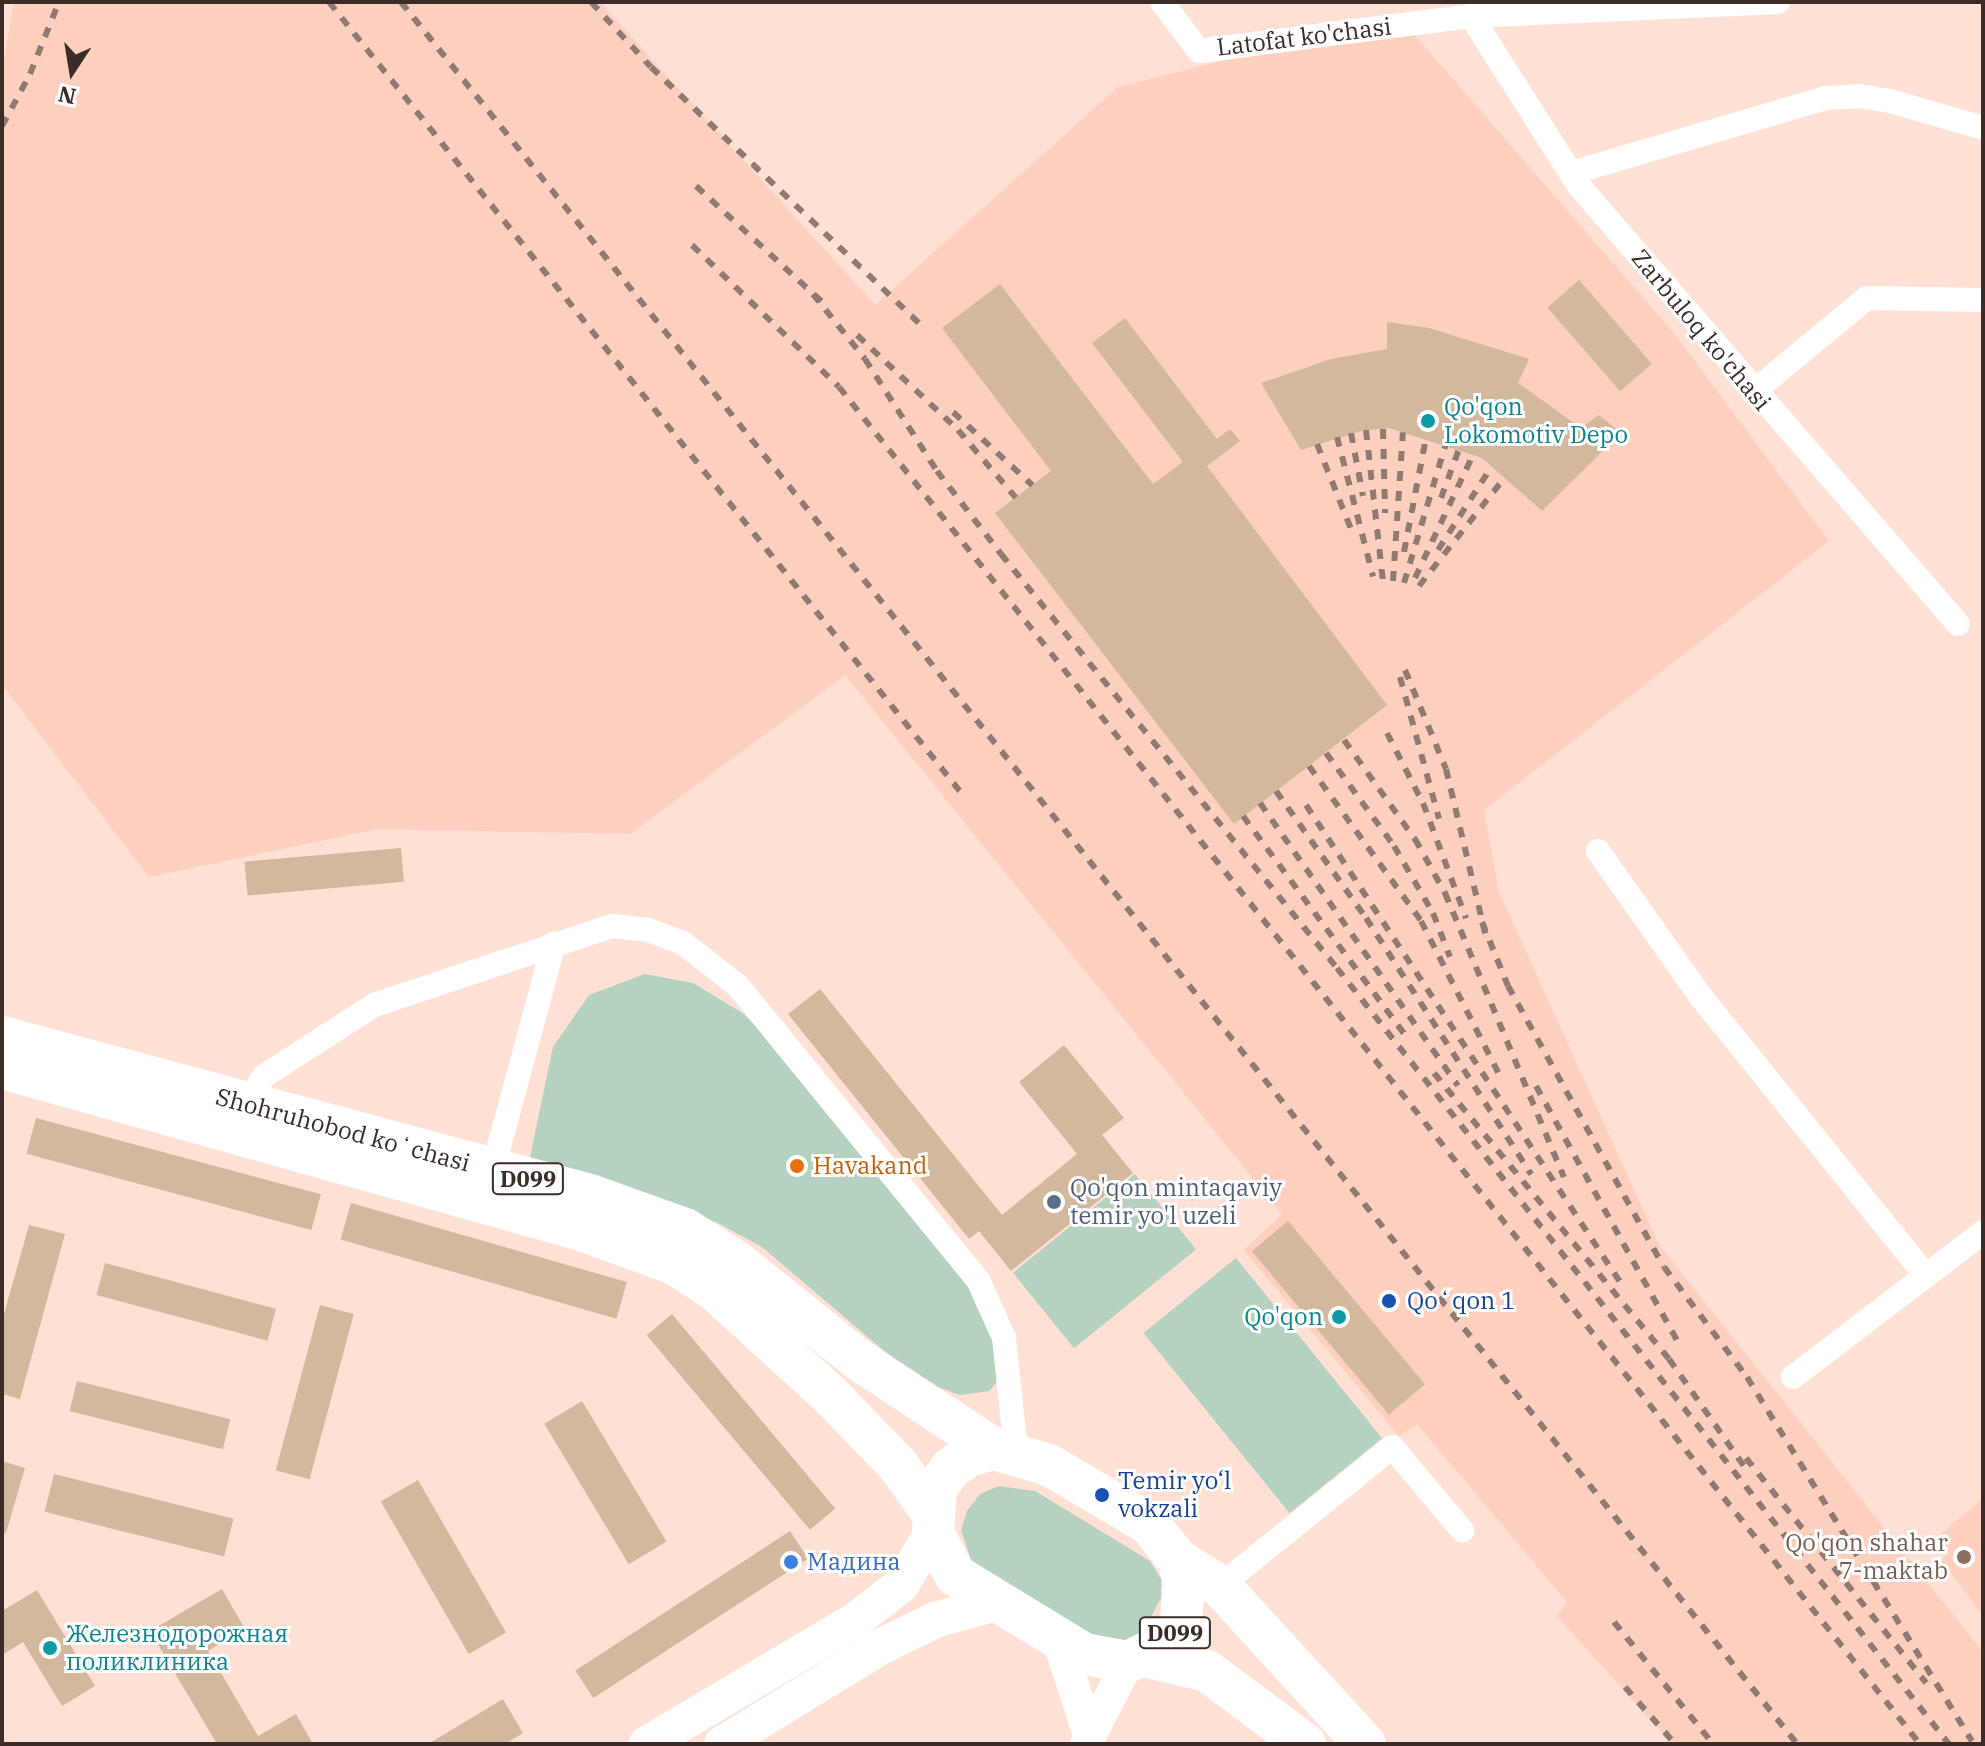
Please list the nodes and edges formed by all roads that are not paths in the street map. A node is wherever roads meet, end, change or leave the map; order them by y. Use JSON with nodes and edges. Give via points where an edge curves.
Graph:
{"nodes":[{"id":1,"x":1162,"y":2,"type":"edge"},
{"id":2,"x":1778,"y":2,"type":"edge"},
{"id":3,"x":1523,"y":9,"type":"edge"},
{"id":4,"x":1471,"y":16,"type":"junction"},
{"id":5,"x":1983,"y":128,"type":"edge"},
{"id":6,"x":1571,"y":173,"type":"junction"},
{"id":7,"x":1983,"y":300,"type":"edge"},
{"id":8,"x":1753,"y":392,"type":"junction"},
{"id":9,"x":1958,"y":624,"type":"dead end"},
{"id":10,"x":1598,"y":851,"type":"dead end"},
{"id":11,"x":554,"y":943,"type":"junction"},
{"id":12,"x":2,"y":1037,"type":"edge"},
{"id":13,"x":2,"y":1068,"type":"edge"},
{"id":14,"x":247,"y":1104,"type":"junction"},
{"id":15,"x":488,"y":1186,"type":"junction"},
{"id":16,"x":1983,"y":1232,"type":"edge"},
{"id":17,"x":1926,"y":1276,"type":"junction"},
{"id":18,"x":1793,"y":1377,"type":"dead end"},
{"id":19,"x":1005,"y":1451,"type":"junction"},
{"id":20,"x":932,"y":1522,"type":"junction"},
{"id":21,"x":1462,"y":1530,"type":"dead end"},
{"id":22,"x":1178,"y":1560,"type":"junction"},
{"id":23,"x":1220,"y":1586,"type":"junction"},
{"id":24,"x":1007,"y":1610,"type":"junction"},
{"id":25,"x":1059,"y":1642,"type":"junction"},
{"id":26,"x":1136,"y":1659,"type":"junction"},
{"id":27,"x":1087,"y":1738,"type":"edge"},
{"id":28,"x":647,"y":1744,"type":"edge"},
{"id":29,"x":722,"y":1744,"type":"edge"},
{"id":30,"x":1305,"y":1744,"type":"edge"},
{"id":31,"x":1365,"y":1744,"type":"edge"}],
"edges":[{"from":1,"to":4,"type":"street","name":"Latofat ko'chasi","via":[[1199,51]]},
{"from":2,"to":3,"type":"street"},
{"from":3,"to":4,"type":"street"},
{"from":4,"to":6,"type":"street","name":"Zarbuloq ko'chasi"},
{"from":5,"to":6,"type":"street","via":[[1890,101],[1826,98]]},
{"from":6,"to":8,"type":"street","name":"Zarbuloq ko'chasi"},
{"from":7,"to":8,"type":"street","via":[[1867,298]]},
{"from":8,"to":9,"type":"street","name":"Zarbuloq ko'chasi"},
{"from":10,"to":17,"type":"street","via":[[1701,997]]},
{"from":11,"to":14,"type":"street","via":[[374,1005],[264,1076]]},
{"from":11,"to":15,"type":"street"},
{"from":11,"to":19,"type":"street","via":[[612,926],[648,930],[712,961],[738,986],[979,1282],[1004,1338]]},
{"from":12,"to":14,"type":"highway","name":"Shohruhobod koʻchasi","number":"D099"},
{"from":13,"to":15,"type":"highway","name":"Shohruhobod koʻchasi","number":"D099"},
{"from":14,"to":15,"type":"highway","name":"Shohruhobod koʻchasi","number":"D099"},
{"from":15,"to":19,"type":"highway","name":"Shohruhobod koʻchasi","number":"D099","via":[[590,1195],[685,1229],[737,1262],[870,1368]]},
{"from":15,"to":20,"type":"highway","name":"Shohruhobod koʻchasi","number":"D099","via":[[675,1264],[716,1291],[897,1464]]},
{"from":16,"to":17,"type":"street"},
{"from":17,"to":18,"type":"street"},
{"from":19,"to":20,"type":"highway","via":[[970,1455],[950,1469]]},
{"from":19,"to":22,"type":"highway","number":"D099","via":[[1049,1465],[1149,1524]]},
{"from":20,"to":24,"type":"highway","number":"D099","via":[[955,1575]]},
{"from":20,"to":28,"type":"main road","via":[[901,1585],[856,1620]]},
{"from":21,"to":23,"type":"street","via":[[1392,1447]]},
{"from":22,"to":23,"type":"highway","number":"D099"},
{"from":22,"to":26,"type":"highway","number":"D099","via":[[1184,1581],[1181,1621],[1170,1641]]},
{"from":23,"to":31,"type":"highway","number":"D099"},
{"from":24,"to":25,"type":"highway","number":"D099"},
{"from":24,"to":29,"type":"main road","via":[[935,1620],[882,1646]]},
{"from":25,"to":26,"type":"highway","number":"D099","via":[[1105,1660]]},
{"from":25,"to":27,"type":"main road"},
{"from":26,"to":27,"type":"main road"},
{"from":26,"to":30,"type":"highway","number":"D099","via":[[1207,1671]]}]}
